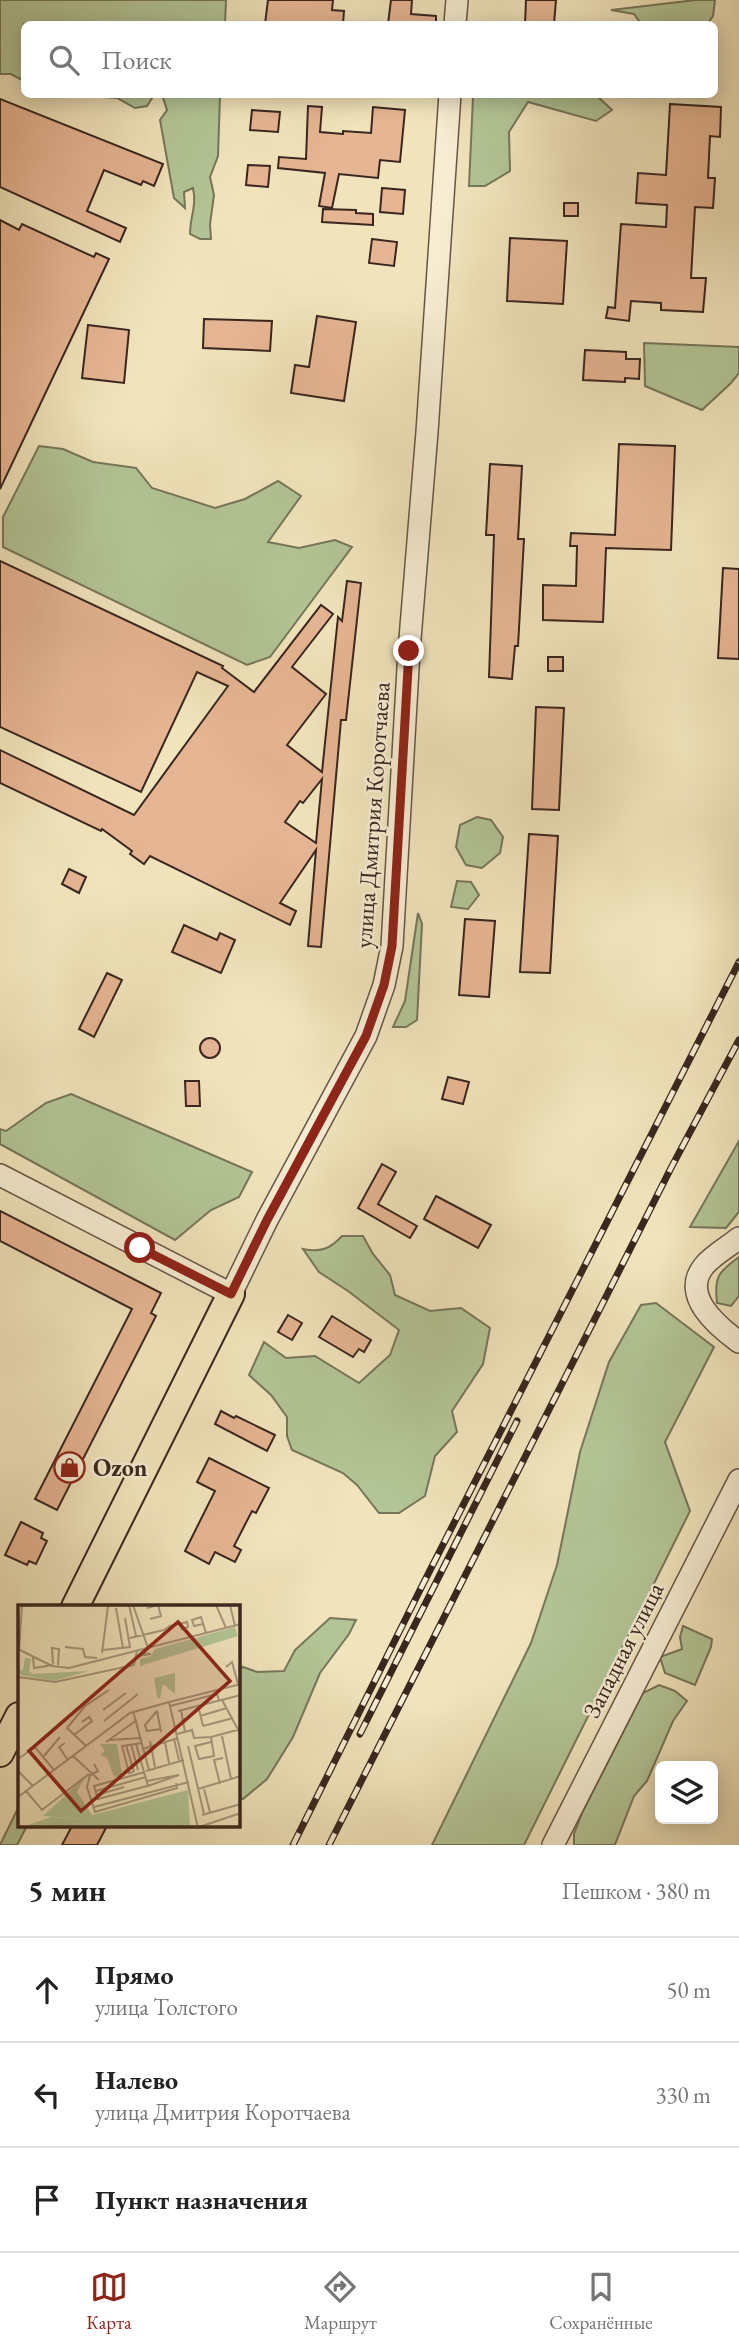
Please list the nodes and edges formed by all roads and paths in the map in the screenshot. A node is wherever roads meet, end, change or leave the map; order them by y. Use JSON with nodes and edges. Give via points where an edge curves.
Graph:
{"nodes":[{"id":1,"x":457,"y":0,"type":"edge"},
{"id":2,"x":455,"y":21,"type":"edge"},
{"id":3,"x":450,"y":98,"type":"edge"},
{"id":4,"x":0,"y":1175,"type":"edge"},
{"id":5,"x":739,"y":1238,"type":"edge"},
{"id":6,"x":231,"y":1294,"type":"junction"},
{"id":7,"x":739,"y":1342,"type":"edge"},
{"id":8,"x":739,"y":1480,"type":"edge"},
{"id":9,"x":76,"y":1605,"type":"edge"},
{"id":10,"x":18,"y":1718,"type":"edge"},
{"id":11,"x":0,"y":1753,"type":"edge"},
{"id":12,"x":553,"y":1845,"type":"edge"}],
"edges":[{"from":1,"to":2,"type":"street"},
{"from":3,"to":6,"type":"street","name":"улица Дмитрия Коротчаева","via":[[392,946],[366,1036]]},
{"from":4,"to":6,"type":"street"},
{"from":5,"to":7,"type":"street","via":[[704,1265],[695,1290],[708,1314]]},
{"from":6,"to":9,"type":"main road"},
{"from":8,"to":12,"type":"street","name":"Западная улица"},
{"from":10,"to":11,"type":"main road"}]}
